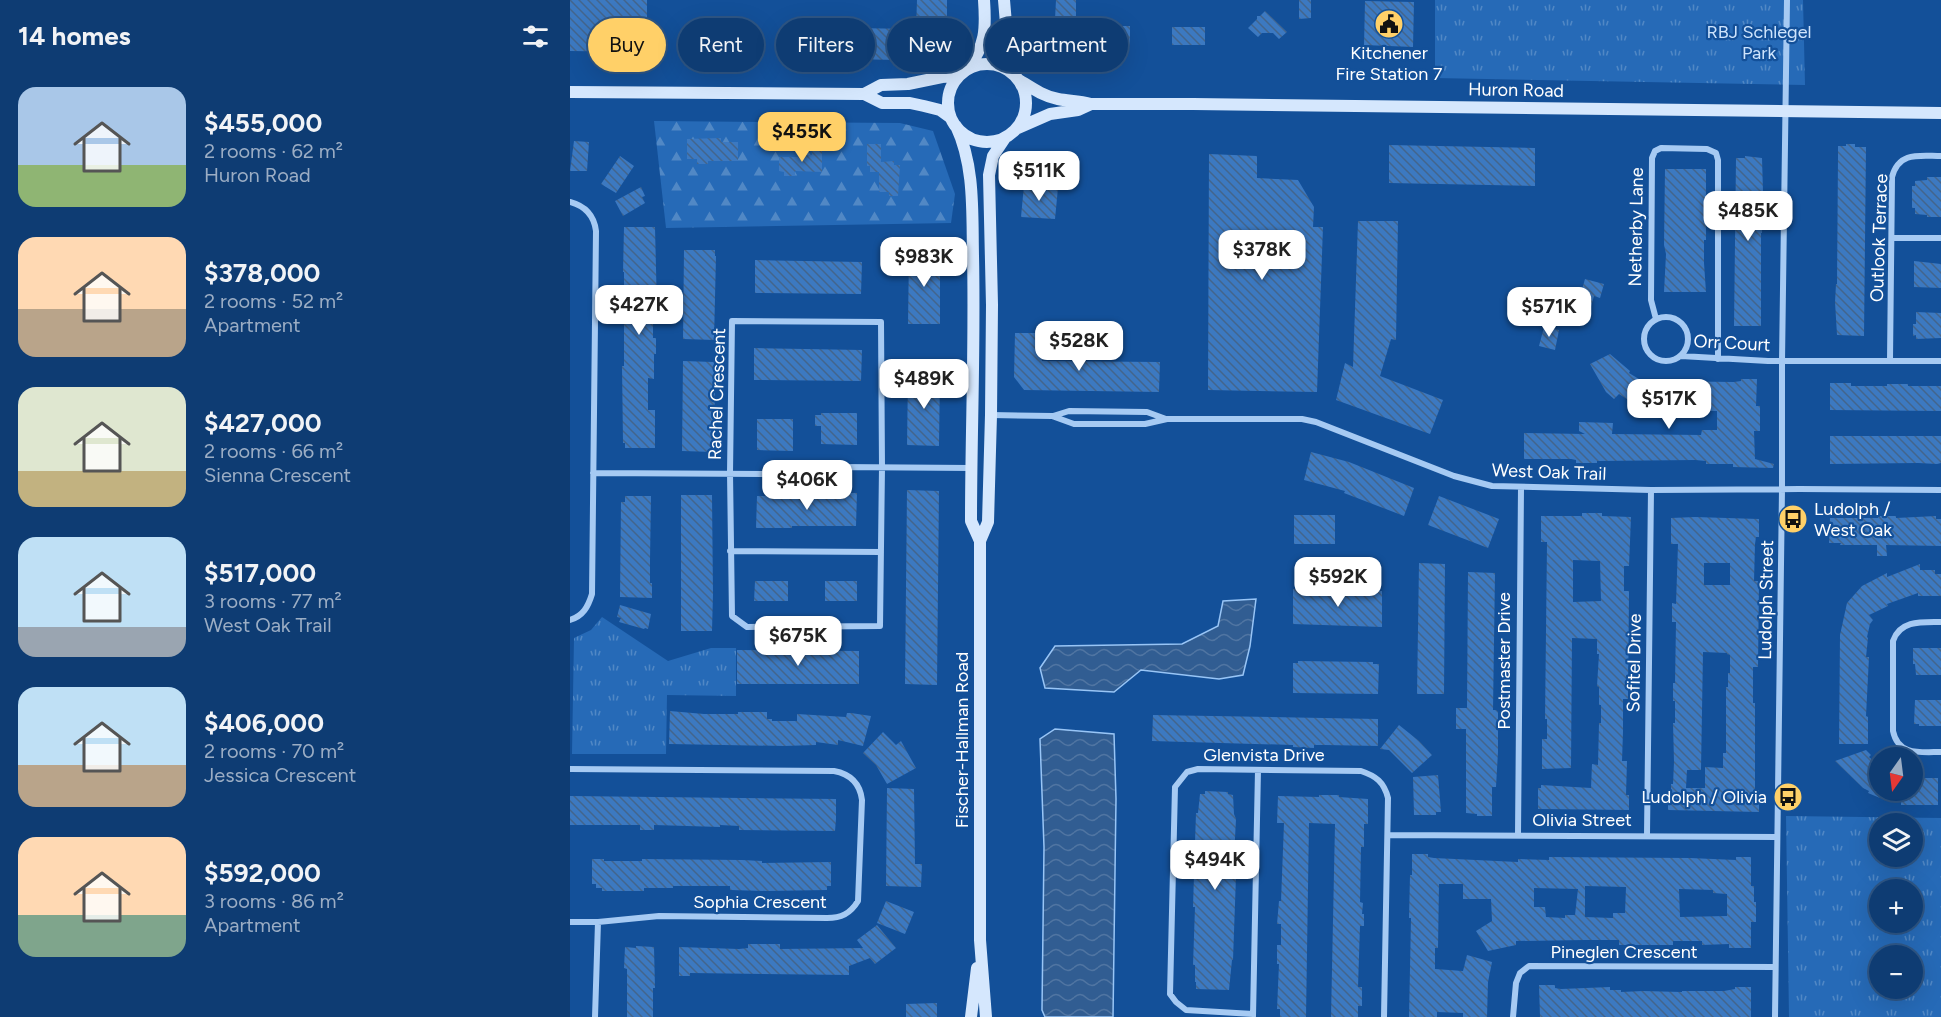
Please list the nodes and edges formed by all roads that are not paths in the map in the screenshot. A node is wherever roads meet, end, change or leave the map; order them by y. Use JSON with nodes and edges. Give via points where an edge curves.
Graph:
{"nodes":[{"id":1,"x":984,"y":0,"type":"edge"},
{"id":2,"x":1004,"y":0,"type":"edge"},
{"id":3,"x":1787,"y":0,"type":"edge"},
{"id":4,"x":1006,"y":18,"type":"edge"},
{"id":5,"x":985,"y":64,"type":"edge"},
{"id":6,"x":1011,"y":72,"type":"edge"},
{"id":7,"x":962,"y":73,"type":"junction"},
{"id":8,"x":1019,"y":80,"type":"junction"},
{"id":9,"x":570,"y":92,"type":"edge"},
{"id":10,"x":864,"y":94,"type":"junction"},
{"id":11,"x":1090,"y":104,"type":"junction"},
{"id":12,"x":1786,"y":112,"type":"junction"},
{"id":13,"x":1941,"y":113,"type":"edge"},
{"id":14,"x":953,"y":122,"type":"junction"},
{"id":15,"x":1018,"y":128,"type":"junction"},
{"id":16,"x":1005,"y":138,"type":"junction"},
{"id":17,"x":1941,"y":156,"type":"edge"},
{"id":18,"x":570,"y":202,"type":"edge"},
{"id":19,"x":1893,"y":238,"type":"junction"},
{"id":20,"x":1941,"y":238,"type":"edge"},
{"id":21,"x":1656,"y":319,"type":"junction"},
{"id":22,"x":1681,"y":356,"type":"junction"},
{"id":23,"x":1718,"y":359,"type":"junction"},
{"id":24,"x":1890,"y":360,"type":"junction"},
{"id":25,"x":1782,"y":361,"type":"junction"},
{"id":26,"x":1941,"y":361,"type":"edge"},
{"id":27,"x":974,"y":376,"type":"junction"},
{"id":28,"x":991,"y":415,"type":"junction"},
{"id":29,"x":1052,"y":416,"type":"junction"},
{"id":30,"x":1167,"y":419,"type":"junction"},
{"id":31,"x":882,"y":467,"type":"junction"},
{"id":32,"x":971,"y":468,"type":"junction"},
{"id":33,"x":730,"y":473,"type":"junction"},
{"id":34,"x":593,"y":474,"type":"junction"},
{"id":35,"x":1521,"y":488,"type":"junction"},
{"id":36,"x":1782,"y":489,"type":"junction"},
{"id":37,"x":1651,"y":490,"type":"junction"},
{"id":38,"x":1941,"y":490,"type":"edge"},
{"id":39,"x":980,"y":541,"type":"junction"},
{"id":40,"x":730,"y":551,"type":"junction"},
{"id":41,"x":881,"y":552,"type":"junction"},
{"id":42,"x":570,"y":620,"type":"edge"},
{"id":43,"x":1941,"y":622,"type":"edge"},
{"id":44,"x":1941,"y":752,"type":"edge"},
{"id":45,"x":570,"y":769,"type":"edge"},
{"id":46,"x":1258,"y":770,"type":"junction"},
{"id":47,"x":1518,"y":834,"type":"junction"},
{"id":48,"x":1388,"y":835,"type":"junction"},
{"id":49,"x":1647,"y":835,"type":"junction"},
{"id":50,"x":1777,"y":837,"type":"junction"},
{"id":51,"x":570,"y":922,"type":"edge"},
{"id":52,"x":598,"y":922,"type":"junction"},
{"id":53,"x":980,"y":940,"type":"junction"},
{"id":54,"x":1774,"y":967,"type":"junction"},
{"id":55,"x":1253,"y":1015,"type":"edge"},
{"id":56,"x":595,"y":1017,"type":"edge"},
{"id":57,"x":971,"y":1017,"type":"edge"},
{"id":58,"x":986,"y":1017,"type":"edge"},
{"id":59,"x":1384,"y":1017,"type":"edge"},
{"id":60,"x":1513,"y":1017,"type":"edge"},
{"id":61,"x":1775,"y":1017,"type":"edge"}],
"edges":[{"from":1,"to":7,"type":"main road","via":[[984,37],[977,56]]},
{"from":2,"to":4,"type":"main road"},
{"from":3,"to":12,"type":"street","name":"Ludolph Street"},
{"from":5,"to":7,"type":"main road"},
{"from":6,"to":8,"type":"main road"},
{"from":7,"to":10,"type":"main road","via":[[881,85]]},
{"from":7,"to":14,"type":"main road","via":[[951,89],[948,104]]},
{"from":8,"to":11,"type":"main road","name":"Huron Road","via":[[1050,97]]},
{"from":8,"to":15,"type":"main road","via":[[1026,107]]},
{"from":9,"to":10,"type":"main road"},
{"from":10,"to":14,"type":"main road","via":[[882,103],[910,103],[940,110]]},
{"from":11,"to":12,"type":"main road","name":"Huron Road"},
{"from":11,"to":15,"type":"main road","name":"Huron Road","via":[[1050,114]]},
{"from":12,"to":13,"type":"main road","name":"Huron Road"},
{"from":12,"to":25,"type":"street","name":"Ludolph Street"},
{"from":14,"to":16,"type":"main road","via":[[974,140]]},
{"from":14,"to":27,"type":"main road","name":"Fischer-Hallman Road","via":[[962,140],[971,189]]},
{"from":15,"to":16,"type":"main road"},
{"from":16,"to":28,"type":"main road","name":"Fischer-Hallman Road","via":[[993,156],[988,193]]},
{"from":17,"to":19,"type":"street","name":"Outlook Terrace","via":[[1905,158],[1895,168]]},
{"from":18,"to":34,"type":"street","via":[[588,212],[596,231]]},
{"from":19,"to":20,"type":"street"},
{"from":19,"to":24,"type":"street","name":"Outlook Terrace"},
{"from":21,"to":22,"type":"street","name":"Orr Court","via":[[1671,318],[1684,326],[1688,340]]},
{"from":21,"to":22,"type":"street","name":"Orr Court","via":[[1645,332],[1650,353],[1662,360]]},
{"from":21,"to":23,"type":"street","name":"Netherby Lane","via":[[1651,300],[1652,158],[1661,148],[1707,149],[1716,153],[1718,160]]},
{"from":22,"to":23,"type":"street","name":"Orr Court"},
{"from":23,"to":25,"type":"street","name":"Orr Court"},
{"from":24,"to":25,"type":"street","name":"Orr Court"},
{"from":24,"to":26,"type":"street","name":"Orr Court"},
{"from":25,"to":36,"type":"street","name":"Ludolph Street"},
{"from":27,"to":28,"type":"main road","via":[[984,386],[984,404]]},
{"from":27,"to":32,"type":"main road","name":"Fischer-Hallman Road"},
{"from":28,"to":29,"type":"street","name":"West Oak Trail"},
{"from":28,"to":39,"type":"main road","name":"Fischer-Hallman Road","via":[[988,522]]},
{"from":29,"to":30,"type":"street","name":"West Oak Trail","via":[[1069,411],[1147,412]]},
{"from":29,"to":30,"type":"street","name":"West Oak Trail","via":[[1074,424],[1145,424]]},
{"from":30,"to":35,"type":"street","name":"West Oak Trail","via":[[1302,419],[1468,481]]},
{"from":31,"to":32,"type":"street"},
{"from":31,"to":33,"type":"street"},
{"from":31,"to":33,"type":"street","name":"Rachel Crescent","via":[[882,322],[732,321]]},
{"from":31,"to":41,"type":"street"},
{"from":32,"to":39,"type":"main road","name":"Fischer-Hallman Road","via":[[971,521]]},
{"from":33,"to":34,"type":"street"},
{"from":33,"to":40,"type":"street"},
{"from":34,"to":42,"type":"street","via":[[592,594],[583,613]]},
{"from":35,"to":37,"type":"street","name":"West Oak Trail"},
{"from":35,"to":47,"type":"street","name":"Postmaster Drive"},
{"from":36,"to":37,"type":"street","name":"West Oak Trail"},
{"from":36,"to":38,"type":"street","name":"West Oak Trail"},
{"from":36,"to":50,"type":"street","name":"Ludolph Street"},
{"from":37,"to":49,"type":"street","name":"Sofitel Drive"},
{"from":39,"to":53,"type":"main road","name":"Fischer-Hallman Road"},
{"from":40,"to":41,"type":"street"},
{"from":40,"to":41,"type":"street","via":[[732,616],[747,627],[880,626]]},
{"from":43,"to":44,"type":"street","via":[[1916,622],[1896,633],[1893,731],[1895,740],[1913,752]]},
{"from":45,"to":52,"type":"street","name":"Sophia Crescent","via":[[834,771],[849,776],[861,794],[858,901],[843,916],[659,916]]},
{"from":46,"to":48,"type":"street","name":"Glenvista Drive","via":[[1361,771],[1374,776],[1386,789]]},
{"from":46,"to":55,"type":"street"},
{"from":46,"to":55,"type":"street","name":"Glenvista Drive","via":[[1198,769],[1187,772],[1175,787],[1170,994],[1186,1010]]},
{"from":47,"to":48,"type":"street","name":"Olivia Street"},
{"from":47,"to":49,"type":"street","name":"Olivia Street"},
{"from":48,"to":59,"type":"street","name":"Glenvista Drive"},
{"from":49,"to":50,"type":"street","name":"Olivia Street"},
{"from":50,"to":54,"type":"street","name":"Ludolph Street"},
{"from":51,"to":52,"type":"street","name":"Sophia Crescent"},
{"from":52,"to":56,"type":"street"},
{"from":53,"to":57,"type":"main road","name":"Fischer-Hallman Road"},
{"from":53,"to":58,"type":"main road","name":"Fischer-Hallman Road"},
{"from":54,"to":60,"type":"street","name":"Pineglen Crescent","via":[[1529,966],[1516,982]]},
{"from":54,"to":61,"type":"street","name":"Ludolph Street"}]}
